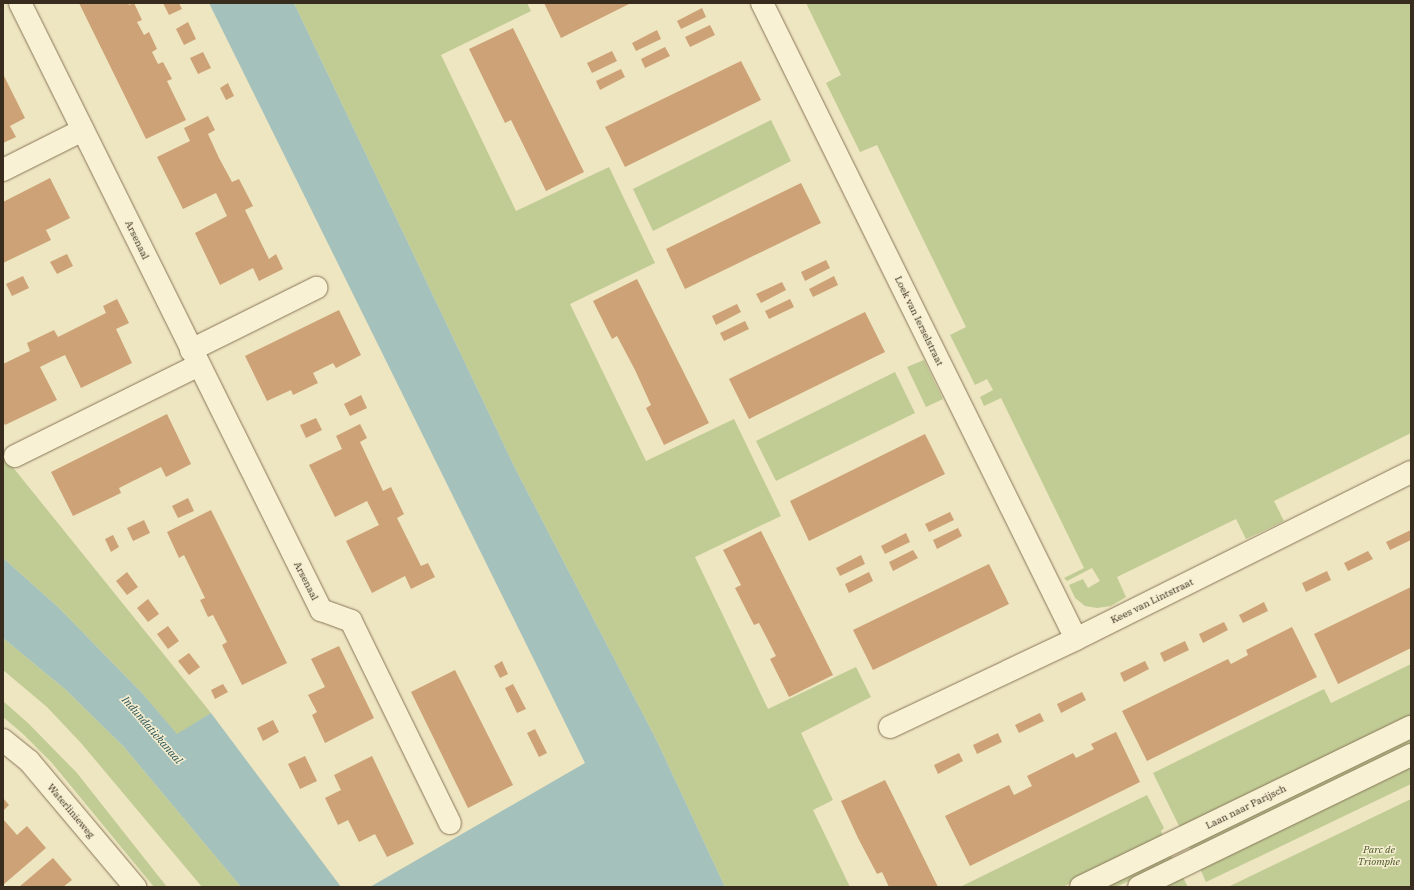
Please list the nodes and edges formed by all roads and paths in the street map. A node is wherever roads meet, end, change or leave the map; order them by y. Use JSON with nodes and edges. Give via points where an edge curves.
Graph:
{"nodes":[{"id":1,"x":20,"y":3,"type":"edge"},
{"id":2,"x":762,"y":3,"type":"edge"},
{"id":3,"x":83,"y":130,"type":"junction"},
{"id":4,"x":3,"y":170,"type":"edge"},
{"id":5,"x":316,"y":288,"type":"dead end"},
{"id":6,"x":195,"y":358,"type":"junction"},
{"id":7,"x":15,"y":456,"type":"dead end"},
{"id":8,"x":1411,"y":472,"type":"edge"},
{"id":9,"x":1076,"y":639,"type":"junction"},
{"id":10,"x":890,"y":727,"type":"dead end"},
{"id":11,"x":1411,"y":727,"type":"edge"},
{"id":12,"x":3,"y":740,"type":"edge"},
{"id":13,"x":1411,"y":754,"type":"edge"},
{"id":14,"x":450,"y":823,"type":"dead end"},
{"id":15,"x":135,"y":887,"type":"edge"},
{"id":16,"x":1081,"y":887,"type":"edge"},
{"id":17,"x":1139,"y":887,"type":"edge"}],
"edges":[{"from":1,"to":3,"type":"street","name":"Arsenaal"},
{"from":2,"to":9,"type":"street","name":"Loek van Ierselstraat"},
{"from":3,"to":4,"type":"street"},
{"from":3,"to":6,"type":"street","name":"Arsenaal"},
{"from":5,"to":6,"type":"street"},
{"from":6,"to":7,"type":"street"},
{"from":6,"to":14,"type":"street","name":"Arsenaal","via":[[321,610],[351,621]]},
{"from":8,"to":9,"type":"street","name":"Kees van Lintstraat"},
{"from":9,"to":10,"type":"street","name":"Kees van Lintstraat"},
{"from":11,"to":16,"type":"street","name":"Laan naar Parijsch"},
{"from":12,"to":15,"type":"street","name":"Waterlinieweg","via":[[29,761]]},
{"from":13,"to":17,"type":"street"}]}
